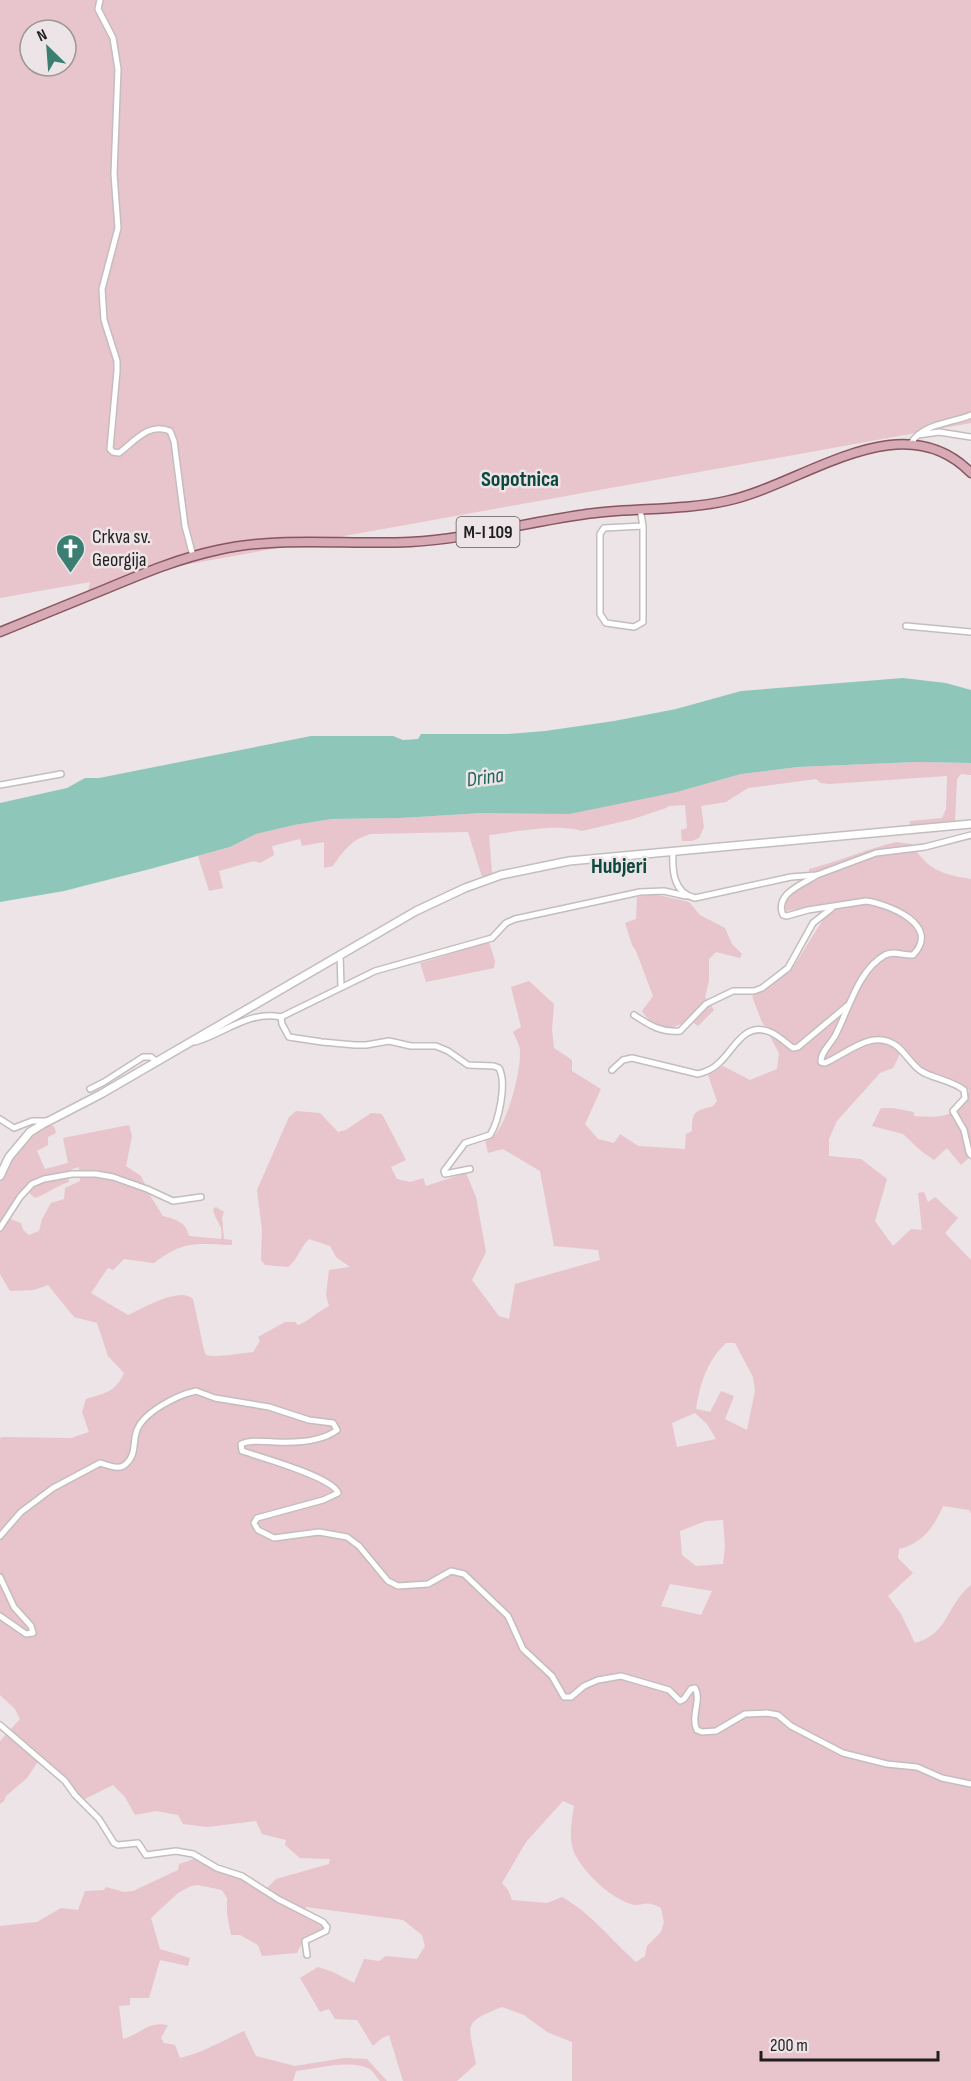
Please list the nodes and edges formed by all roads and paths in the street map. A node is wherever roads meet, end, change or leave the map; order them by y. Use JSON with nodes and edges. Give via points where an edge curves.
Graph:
{"nodes":[{"id":1,"x":100,"y":0,"type":"edge"},
{"id":2,"x":971,"y":415,"type":"edge"},
{"id":3,"x":917,"y":435,"type":"junction"},
{"id":4,"x":971,"y":437,"type":"edge"},
{"id":5,"x":911,"y":443,"type":"junction"},
{"id":6,"x":971,"y":473,"type":"edge"},
{"id":7,"x":640,"y":509,"type":"junction"},
{"id":8,"x":643,"y":526,"type":"junction"},
{"id":9,"x":193,"y":556,"type":"junction"},
{"id":10,"x":906,"y":626,"type":"dead end"},
{"id":11,"x":0,"y":632,"type":"edge"},
{"id":12,"x":971,"y":632,"type":"edge"},
{"id":13,"x":61,"y":774,"type":"dead end"},
{"id":14,"x":0,"y":785,"type":"edge"},
{"id":15,"x":971,"y":824,"type":"edge"},
{"id":16,"x":971,"y":835,"type":"edge"},
{"id":17,"x":673,"y":850,"type":"junction"},
{"id":18,"x":818,"y":875,"type":"junction"},
{"id":19,"x":686,"y":896,"type":"junction"},
{"id":20,"x":833,"y":907,"type":"junction"},
{"id":21,"x":340,"y":954,"type":"junction"},
{"id":22,"x":341,"y":987,"type":"junction"},
{"id":23,"x":848,"y":1005,"type":"junction"},
{"id":24,"x":634,"y":1015,"type":"dead end"},
{"id":25,"x":281,"y":1017,"type":"junction"},
{"id":26,"x":191,"y":1041,"type":"junction"},
{"id":27,"x":157,"y":1062,"type":"junction"},
{"id":28,"x":612,"y":1070,"type":"dead end"},
{"id":29,"x":90,"y":1089,"type":"dead end"},
{"id":30,"x":0,"y":1119,"type":"edge"},
{"id":31,"x":47,"y":1121,"type":"junction"},
{"id":32,"x":971,"y":1155,"type":"edge"},
{"id":33,"x":470,"y":1169,"type":"dead end"},
{"id":34,"x":0,"y":1176,"type":"edge"},
{"id":35,"x":201,"y":1197,"type":"dead end"},
{"id":36,"x":0,"y":1228,"type":"edge"},
{"id":37,"x":0,"y":1536,"type":"edge"},
{"id":38,"x":0,"y":1577,"type":"edge"},
{"id":39,"x":0,"y":1616,"type":"edge"},
{"id":40,"x":0,"y":1725,"type":"edge"},
{"id":41,"x":971,"y":1784,"type":"edge"},
{"id":42,"x":307,"y":1955,"type":"dead end"}],
"edges":[{"from":1,"to":9,"type":"street","via":[[98,9],[113,38],[118,69],[114,174],[118,228],[102,290],[104,320],[117,361],[110,448],[119,453],[151,429],[170,431]]},
{"from":2,"to":3,"type":"street","via":[[929,427]]},
{"from":3,"to":4,"type":"street","via":[[939,432]]},
{"from":3,"to":5,"type":"street"},
{"from":5,"to":6,"type":"main road","number":"M-I 109","via":[[947,453]]},
{"from":5,"to":7,"type":"main road","number":"M-I 109","via":[[866,449],[734,499]]},
{"from":7,"to":8,"type":"street"},
{"from":7,"to":9,"type":"main road","number":"M-I 109","via":[[564,517],[431,540],[266,543]]},
{"from":8,"to":8,"type":"street","via":[[643,622],[634,627],[606,623],[600,614],[600,534],[604,528]]},
{"from":9,"to":11,"type":"main road","number":"M-I 109"},
{"from":10,"to":12,"type":"street"},
{"from":13,"to":14,"type":"street"},
{"from":15,"to":17,"type":"street"},
{"from":16,"to":18,"type":"street","via":[[925,847],[876,853]]},
{"from":17,"to":19,"type":"street","via":[[675,878]]},
{"from":17,"to":21,"type":"street","via":[[569,861],[501,875],[439,900]]},
{"from":18,"to":19,"type":"street","via":[[695,898]]},
{"from":18,"to":20,"type":"street","via":[[795,887],[783,901],[782,912],[787,916]]},
{"from":19,"to":22,"type":"street","via":[[664,891],[639,892],[514,919],[492,938],[375,970]]},
{"from":20,"to":23,"type":"street","via":[[874,902],[908,915],[919,929],[913,955],[885,955],[866,975]]},
{"from":20,"to":24,"type":"street","via":[[813,923],[788,968],[762,988],[733,991],[706,1004],[680,1031],[655,1028]]},
{"from":21,"to":22,"type":"street"},
{"from":21,"to":26,"type":"street"},
{"from":22,"to":25,"type":"street"},
{"from":23,"to":28,"type":"street","via":[[798,1047],[793,1048],[770,1032],[752,1031],[742,1036],[725,1058],[698,1074],[632,1058]]},
{"from":23,"to":32,"type":"street","via":[[821,1062],[825,1064],[866,1042],[891,1042],[920,1071],[964,1090],[965,1098],[953,1111]]},
{"from":25,"to":26,"type":"street","via":[[257,1017]]},
{"from":25,"to":33,"type":"street","via":[[289,1037],[355,1045],[389,1041],[436,1046],[468,1065],[499,1068],[502,1086],[496,1126],[490,1135],[465,1143],[444,1171],[445,1174]]},
{"from":26,"to":27,"type":"street"},
{"from":27,"to":29,"type":"street","via":[[147,1056],[138,1059]]},
{"from":27,"to":31,"type":"street"},
{"from":30,"to":31,"type":"street","via":[[14,1128],[32,1121]]},
{"from":31,"to":34,"type":"street","via":[[30,1132],[9,1156]]},
{"from":35,"to":36,"type":"street","via":[[172,1201],[113,1178],[72,1174],[32,1184]]},
{"from":37,"to":41,"type":"street","via":[[21,1512],[62,1482],[100,1464],[117,1468],[126,1465],[134,1451],[135,1434],[144,1420],[167,1403],[196,1391],[333,1423],[337,1430],[322,1437],[299,1442],[241,1444],[242,1451],[310,1474],[335,1487],[338,1493],[256,1518],[258,1530],[274,1538],[319,1532],[346,1537],[359,1546],[388,1581],[398,1586],[423,1586],[451,1571],[464,1574],[508,1616],[523,1649],[552,1676],[564,1698],[598,1680],[621,1677],[669,1690],[680,1701],[695,1688],[698,1691],[694,1723],[702,1732],[716,1731],[745,1714],[778,1715],[843,1753],[917,1767]]},
{"from":38,"to":39,"type":"street","via":[[33,1634],[26,1634]]},
{"from":40,"to":42,"type":"street","via":[[65,1781],[114,1843],[138,1843],[146,1855],[176,1851],[193,1854],[217,1868],[243,1876],[323,1922],[326,1931],[305,1941]]}]}
